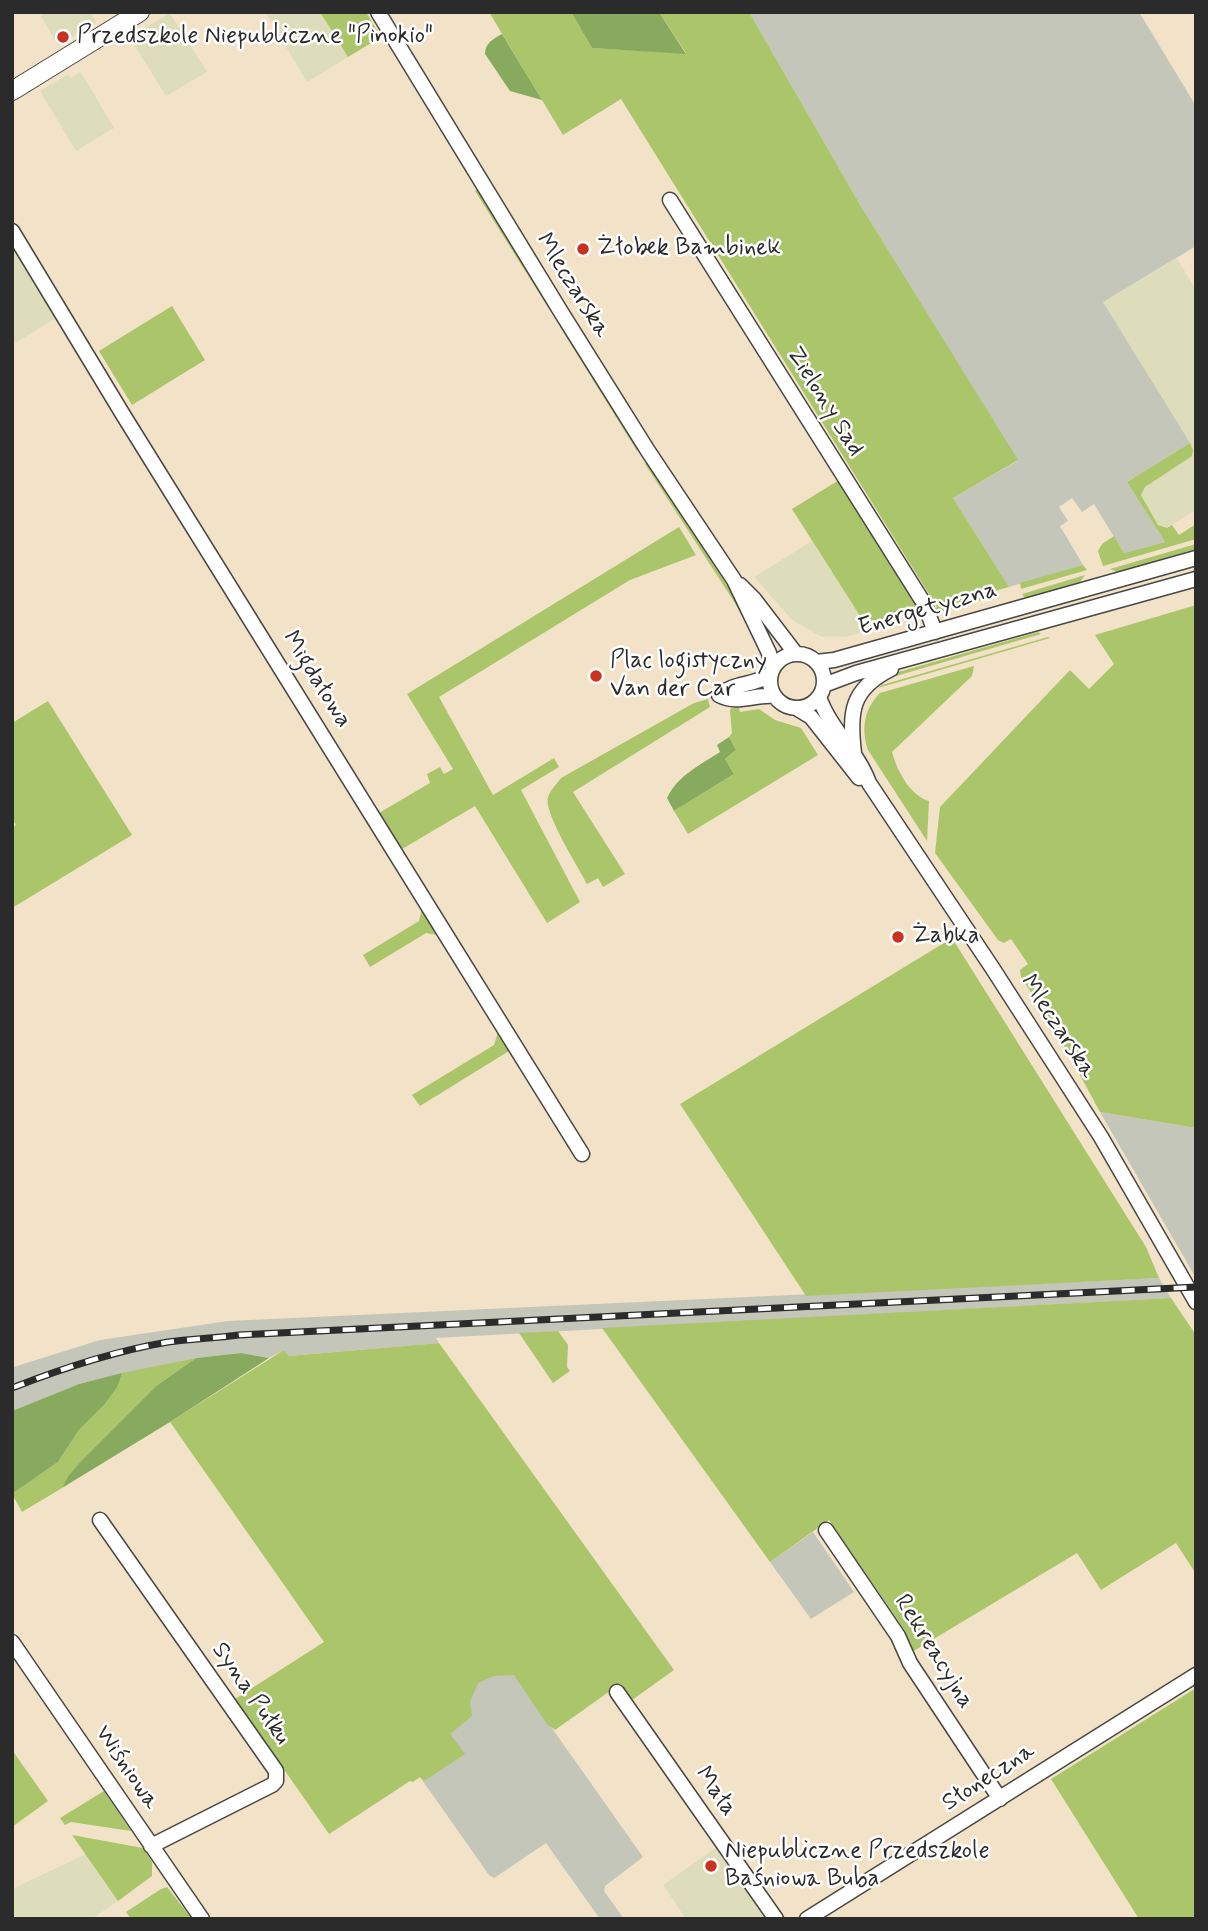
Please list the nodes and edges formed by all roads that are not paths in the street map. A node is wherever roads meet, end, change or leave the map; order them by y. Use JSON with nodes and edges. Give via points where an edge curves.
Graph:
{"nodes":[{"id":1,"x":140,"y":12,"type":"edge"},
{"id":2,"x":378,"y":12,"type":"edge"},
{"id":3,"x":12,"y":91,"type":"edge"},
{"id":4,"x":670,"y":200,"type":"dead end"},
{"id":5,"x":12,"y":231,"type":"edge"},
{"id":6,"x":1196,"y":558,"type":"edge"},
{"id":7,"x":1196,"y":579,"type":"edge"},
{"id":8,"x":734,"y":580,"type":"junction"},
{"id":9,"x":1051,"y":600,"type":"junction"},
{"id":10,"x":1056,"y":618,"type":"junction"},
{"id":11,"x":778,"y":629,"type":"junction"},
{"id":12,"x":935,"y":632,"type":"junction"},
{"id":13,"x":796,"y":654,"type":"junction"},
{"id":14,"x":857,"y":654,"type":"junction"},
{"id":15,"x":921,"y":655,"type":"junction"},
{"id":16,"x":816,"y":662,"type":"junction"},
{"id":17,"x":771,"y":672,"type":"junction"},
{"id":18,"x":822,"y":691,"type":"junction"},
{"id":19,"x":774,"y":696,"type":"junction"},
{"id":20,"x":798,"y":709,"type":"junction"},
{"id":21,"x":855,"y":756,"type":"junction"},
{"id":22,"x":869,"y":783,"type":"junction"},
{"id":23,"x":582,"y":1154,"type":"dead end"},
{"id":24,"x":1196,"y":1302,"type":"edge"},
{"id":25,"x":100,"y":1520,"type":"dead end"},
{"id":26,"x":826,"y":1530,"type":"dead end"},
{"id":27,"x":12,"y":1642,"type":"edge"},
{"id":28,"x":1196,"y":1675,"type":"edge"},
{"id":29,"x":617,"y":1692,"type":"dead end"},
{"id":30,"x":1000,"y":1799,"type":"junction"},
{"id":31,"x":151,"y":1846,"type":"junction"},
{"id":32,"x":202,"y":1919,"type":"edge"},
{"id":33,"x":776,"y":1919,"type":"edge"},
{"id":34,"x":807,"y":1919,"type":"edge"}],
"edges":[{"from":1,"to":3,"type":"street"},
{"from":2,"to":8,"type":"street","name":"Mleczarska","via":[[648,451]]},
{"from":4,"to":12,"type":"street","name":"Zielony Sad","via":[[925,604]]},
{"from":5,"to":23,"type":"street","name":"Migdałowa"},
{"from":6,"to":9,"type":"street","name":"Energetyczna"},
{"from":7,"to":10,"type":"street","name":"Energetyczna"},
{"from":8,"to":11,"type":"street","name":"Mleczarska"},
{"from":8,"to":17,"type":"street","name":"Mleczarska","via":[[769,653]]},
{"from":9,"to":10,"type":"street"},
{"from":9,"to":12,"type":"street","name":"Energetyczna"},
{"from":10,"to":15,"type":"street","name":"Energetyczna"},
{"from":11,"to":13,"type":"street","name":"Mleczarska"},
{"from":11,"to":14,"type":"street","via":[[814,650]]},
{"from":12,"to":14,"type":"street","name":"Energetyczna"},
{"from":13,"to":16,"type":"street"},
{"from":13,"to":17,"type":"street","via":[[781,659]]},
{"from":14,"to":16,"type":"street","name":"Energetyczna"},
{"from":15,"to":18,"type":"street","name":"Energetyczna","via":[[852,674]]},
{"from":15,"to":21,"type":"street","name":"Mleczarska","via":[[875,678],[859,693],[851,725]]},
{"from":16,"to":18,"type":"street","via":[[823,673]]},
{"from":17,"to":19,"type":"street"},
{"from":17,"to":19,"type":"street","via":[[719,695],[729,701]]},
{"from":18,"to":20,"type":"street","via":[[810,705]]},
{"from":18,"to":21,"type":"street","name":"Mleczarska","via":[[831,722]]},
{"from":19,"to":20,"type":"street","via":[[785,706]]},
{"from":20,"to":22,"type":"street","name":"Mleczarska","via":[[811,717],[858,777]]},
{"from":21,"to":22,"type":"street","name":"Mleczarska"},
{"from":22,"to":24,"type":"street","name":"Mleczarska","via":[[1101,1137]]},
{"from":25,"to":31,"type":"street","name":"Syna Pułku","via":[[276,1771],[272,1785]]},
{"from":26,"to":30,"type":"street","name":"Rekreacyjna"},
{"from":27,"to":31,"type":"street","name":"Wiśniowa"},
{"from":28,"to":30,"type":"street","name":"Słoneczna"},
{"from":29,"to":33,"type":"street","name":"Mała"},
{"from":30,"to":34,"type":"street","name":"Słoneczna"},
{"from":31,"to":32,"type":"street","name":"Wiśniowa"}]}
